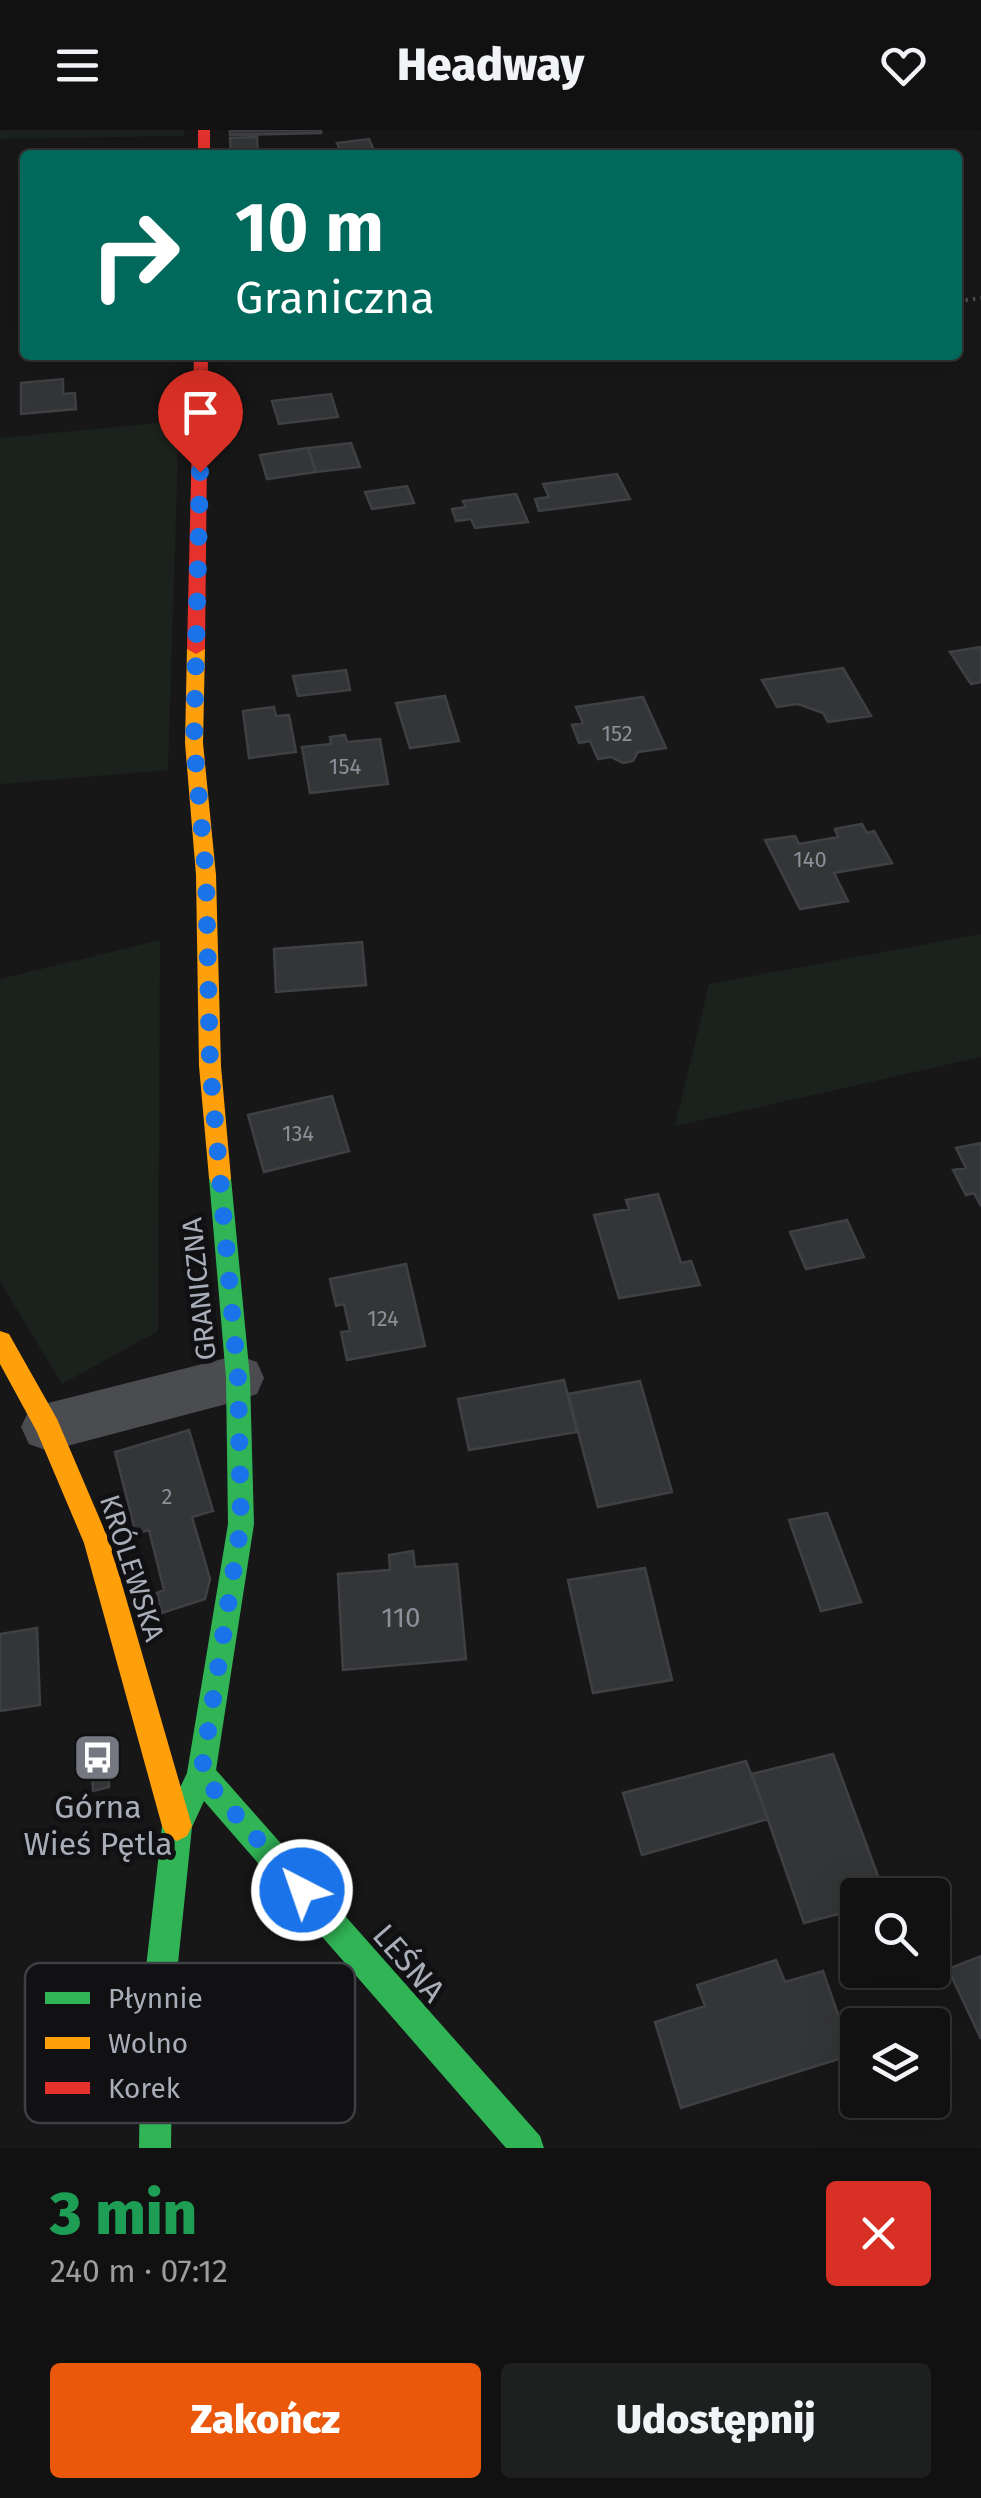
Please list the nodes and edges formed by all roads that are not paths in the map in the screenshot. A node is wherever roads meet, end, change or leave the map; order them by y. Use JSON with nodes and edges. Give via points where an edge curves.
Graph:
{"nodes":[{"id":1,"x":202,"y":360,"type":"edge"},
{"id":2,"x":0,"y":1341,"type":"edge"},
{"id":3,"x":238,"y":1378,"type":"junction"},
{"id":4,"x":48,"y":1427,"type":"junction"},
{"id":5,"x":201,"y":1775,"type":"junction"},
{"id":6,"x":177,"y":1826,"type":"junction"},
{"id":7,"x":162,"y":1963,"type":"edge"},
{"id":8,"x":155,"y":2123,"type":"edge"},
{"id":9,"x":155,"y":2148,"type":"edge"},
{"id":10,"x":528,"y":2148,"type":"edge"}],
"edges":[{"from":1,"to":3,"type":"street","name":"GRANICZNA","via":[[194,743],[206,875],[210,1066]]},
{"from":2,"to":4,"type":"street","name":"KRÓLEWSKA"},
{"from":3,"to":4,"type":"street"},
{"from":3,"to":5,"type":"street","name":"GRANICZNA","via":[[241,1524]]},
{"from":4,"to":6,"type":"street","name":"KRÓLEWSKA","via":[[97,1544]]},
{"from":5,"to":6,"type":"street","name":"GRANICZNA"},
{"from":5,"to":10,"type":"street","name":"LEŚNA"},
{"from":6,"to":7,"type":"street","name":"GRANICZNA"},
{"from":8,"to":9,"type":"street","name":"GRANICZNA"}]}
